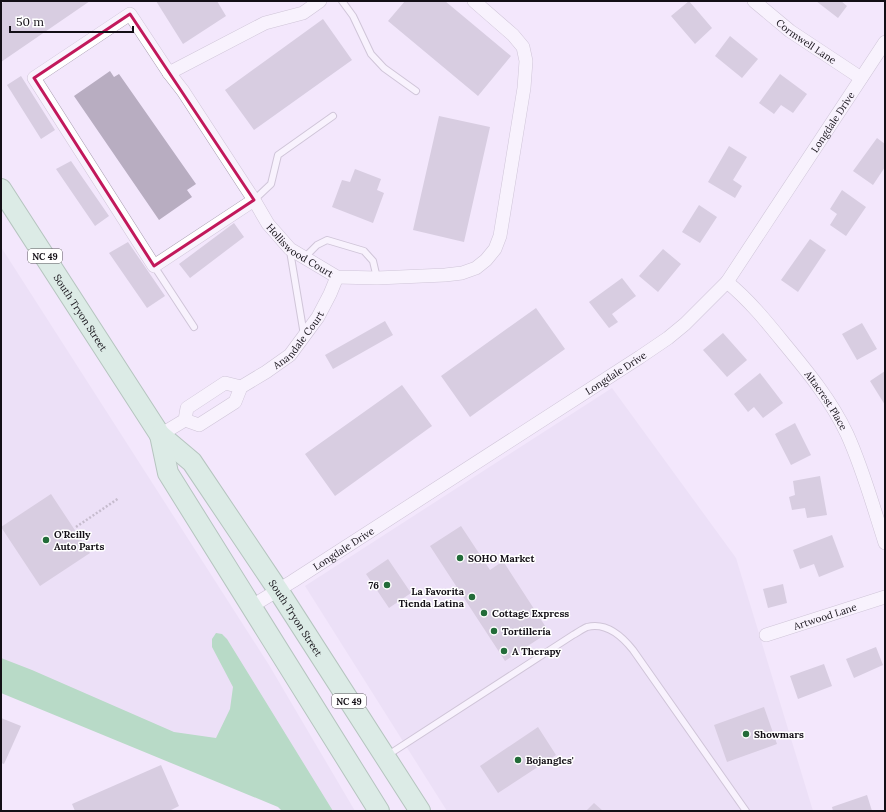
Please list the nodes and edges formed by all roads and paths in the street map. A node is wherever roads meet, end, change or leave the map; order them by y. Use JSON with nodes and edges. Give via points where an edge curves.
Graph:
{"nodes":[{"id":1,"x":320,"y":1,"type":"edge"},
{"id":2,"x":342,"y":1,"type":"edge"},
{"id":3,"x":474,"y":1,"type":"edge"},
{"id":4,"x":754,"y":1,"type":"edge"},
{"id":5,"x":885,"y":42,"type":"edge"},
{"id":6,"x":169,"y":73,"type":"junction"},
{"id":7,"x":862,"y":78,"type":"junction"},
{"id":8,"x":416,"y":92,"type":"dead end"},
{"id":9,"x":333,"y":116,"type":"dead end"},
{"id":10,"x":1,"y":189,"type":"edge"},
{"id":11,"x":254,"y":200,"type":"junction"},
{"id":12,"x":290,"y":249,"type":"junction"},
{"id":13,"x":304,"y":258,"type":"junction"},
{"id":14,"x":154,"y":266,"type":"junction"},
{"id":15,"x":337,"y":277,"type":"junction"},
{"id":16,"x":378,"y":278,"type":"junction"},
{"id":17,"x":727,"y":282,"type":"junction"},
{"id":18,"x":194,"y":326,"type":"dead end"},
{"id":19,"x":304,"y":336,"type":"junction"},
{"id":20,"x":241,"y":387,"type":"junction"},
{"id":21,"x":185,"y":420,"type":"junction"},
{"id":22,"x":160,"y":435,"type":"junction"},
{"id":23,"x":119,"y":498,"type":"dead end"},
{"id":24,"x":76,"y":527,"type":"dead end"},
{"id":25,"x":885,"y":543,"type":"edge"},
{"id":26,"x":278,"y":590,"type":"junction"},
{"id":27,"x":885,"y":597,"type":"edge"},
{"id":28,"x":252,"y":606,"type":"junction"},
{"id":29,"x":766,"y":635,"type":"dead end"},
{"id":30,"x":385,"y":757,"type":"junction"},
{"id":31,"x":379,"y":811,"type":"edge"},
{"id":32,"x":420,"y":811,"type":"edge"},
{"id":33,"x":746,"y":811,"type":"edge"}],
"edges":[{"from":1,"to":6,"type":"street","via":[[303,13],[265,23]]},
{"from":2,"to":8,"type":"lane","via":[[353,16],[371,54],[384,68]]},
{"from":3,"to":16,"type":"street","name":"Holliswood Court","via":[[513,35],[523,47],[526,60],[524,88],[500,236],[495,249],[486,260],[476,268],[462,273]]},
{"from":4,"to":7,"type":"street","name":"Cormwell Lane","via":[[790,30]]},
{"from":5,"to":7,"type":"street","name":"Longdale Drive"},
{"from":6,"to":11,"type":"street","name":"Holliswood Court"},
{"from":6,"to":14,"type":"street","name":"Holliswood Court","via":[[130,14],[34,78]]},
{"from":7,"to":17,"type":"street","name":"Longdale Drive"},
{"from":9,"to":11,"type":"lane","via":[[278,155],[271,184]]},
{"from":10,"to":22,"type":"main road","name":"South Tryon Street","number":"NC 49"},
{"from":11,"to":12,"type":"street","name":"Holliswood Court","via":[[268,224]]},
{"from":11,"to":14,"type":"street"},
{"from":12,"to":13,"type":"street","name":"Holliswood Court"},
{"from":12,"to":19,"type":"lane"},
{"from":13,"to":15,"type":"street","name":"Holliswood Court"},
{"from":13,"to":16,"type":"lane","via":[[317,245],[327,240],[364,251],[373,261]]},
{"from":14,"to":18,"type":"lane"},
{"from":15,"to":16,"type":"street","name":"Holliswood Court"},
{"from":15,"to":19,"type":"street","name":"Anandale Court","via":[[318,317]]},
{"from":17,"to":25,"type":"street","name":"Altacrest Place","via":[[756,309],[830,401],[864,477]]},
{"from":17,"to":26,"type":"street","name":"Longdale Drive","via":[[668,338]]},
{"from":19,"to":20,"type":"street","name":"Anandale Court","via":[[290,355]]},
{"from":20,"to":21,"type":"street","via":[[225,383],[188,408]]},
{"from":20,"to":21,"type":"street","via":[[235,402],[199,425]]},
{"from":21,"to":22,"type":"street"},
{"from":22,"to":26,"type":"main road","name":"South Tryon Street","number":"NC 49","via":[[192,462]]},
{"from":22,"to":28,"type":"main road","name":"South Tryon Street","number":"NC 49","via":[[168,473]]},
{"from":23,"to":24,"type":"path"},
{"from":26,"to":28,"type":"street","name":"Longdale Drive"},
{"from":26,"to":30,"type":"main road","name":"South Tryon Street","number":"NC 49"},
{"from":27,"to":29,"type":"street","name":"Artwood Lane"},
{"from":28,"to":31,"type":"main road","name":"South Tryon Street","number":"NC 49"},
{"from":30,"to":32,"type":"main road","name":"South Tryon Street","number":"NC 49"},
{"from":30,"to":33,"type":"lane","via":[[586,627],[600,626],[614,631],[633,650]]}]}
